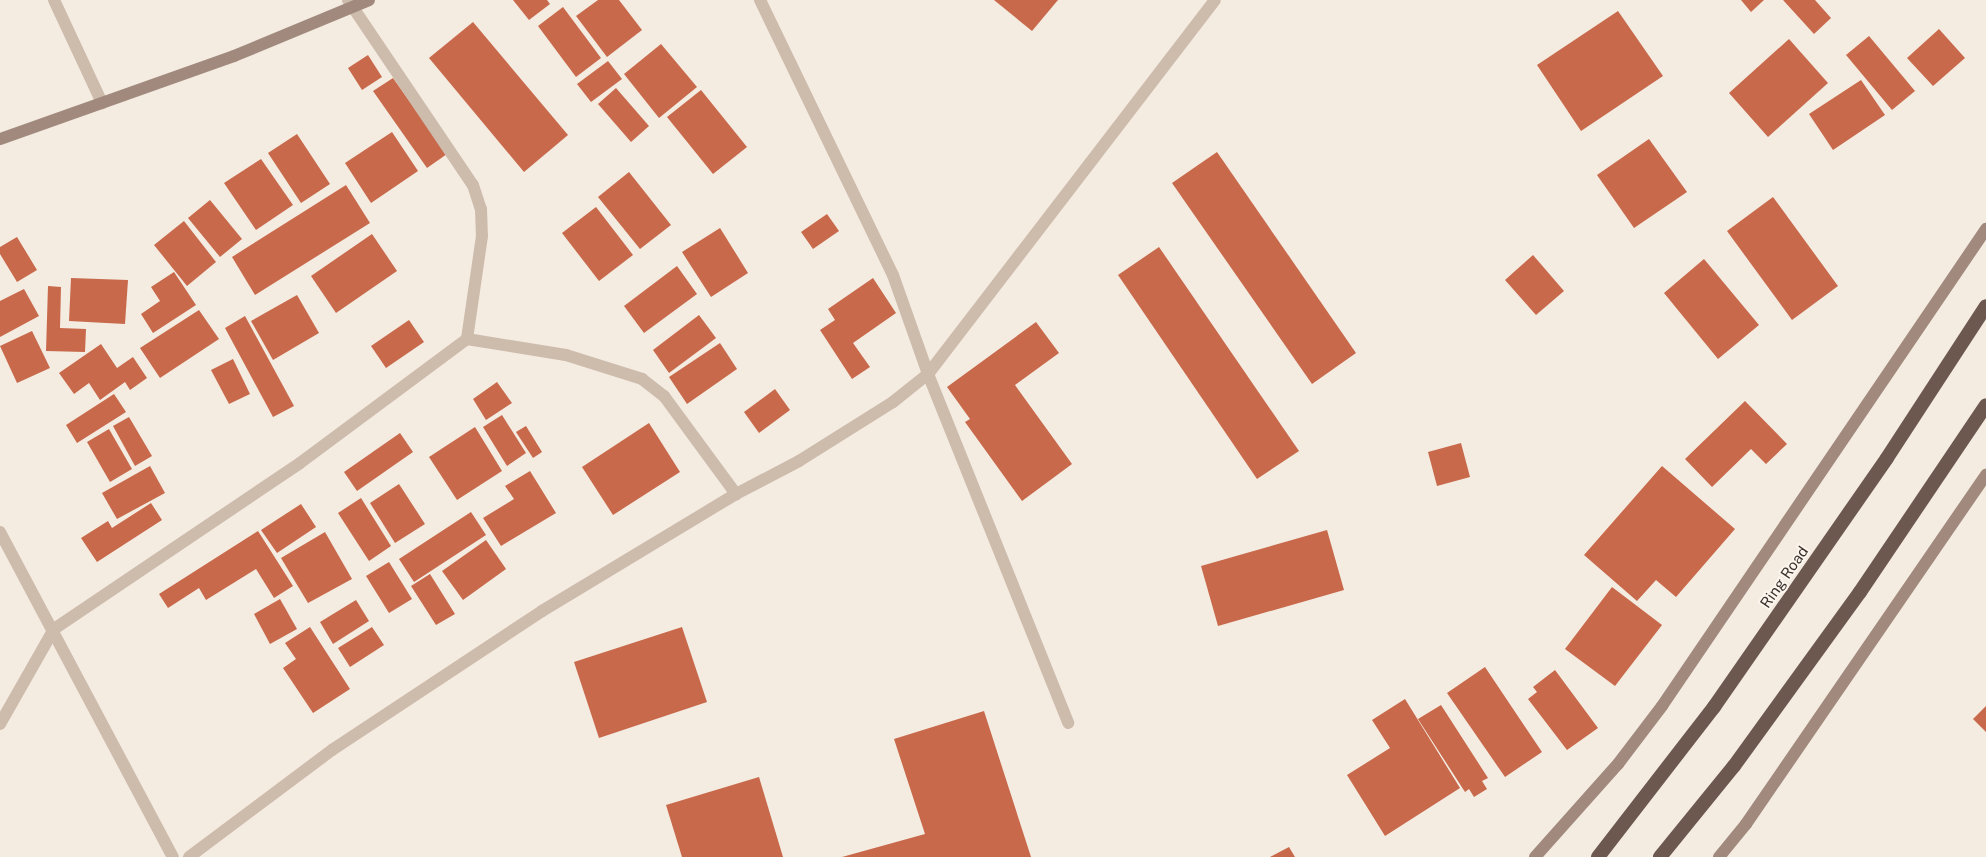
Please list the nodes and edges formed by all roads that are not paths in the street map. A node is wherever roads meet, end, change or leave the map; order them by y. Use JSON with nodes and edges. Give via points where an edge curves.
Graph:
{"nodes":[{"id":1,"x":54,"y":0,"type":"edge"},
{"id":2,"x":369,"y":0,"type":"edge"},
{"id":3,"x":760,"y":0,"type":"edge"},
{"id":4,"x":1215,"y":0,"type":"edge"},
{"id":5,"x":350,"y":4,"type":"edge"},
{"id":6,"x":102,"y":103,"type":"junction"},
{"id":7,"x":0,"y":139,"type":"edge"},
{"id":8,"x":1986,"y":229,"type":"edge"},
{"id":9,"x":1986,"y":306,"type":"edge"},
{"id":10,"x":467,"y":339,"type":"junction"},
{"id":11,"x":928,"y":374,"type":"junction"},
{"id":12,"x":1986,"y":404,"type":"edge"},
{"id":13,"x":1986,"y":475,"type":"edge"},
{"id":14,"x":736,"y":494,"type":"junction"},
{"id":15,"x":0,"y":532,"type":"edge"},
{"id":16,"x":54,"y":629,"type":"junction"},
{"id":17,"x":1068,"y":723,"type":"dead end"},
{"id":18,"x":0,"y":724,"type":"edge"},
{"id":19,"x":173,"y":857,"type":"edge"},
{"id":20,"x":189,"y":857,"type":"edge"},
{"id":21,"x":1535,"y":857,"type":"edge"},
{"id":22,"x":1598,"y":857,"type":"edge"},
{"id":23,"x":1660,"y":857,"type":"edge"},
{"id":24,"x":1719,"y":857,"type":"edge"}],
"edges":[{"from":1,"to":6,"type":"street"},
{"from":2,"to":5,"type":"main road"},
{"from":3,"to":11,"type":"street","via":[[892,275]]},
{"from":4,"to":11,"type":"street"},
{"from":5,"to":6,"type":"main road","via":[[242,53]]},
{"from":5,"to":10,"type":"street","via":[[473,186],[481,209],[482,236]]},
{"from":6,"to":7,"type":"main road"},
{"from":8,"to":21,"type":"main road","via":[[1662,706],[1618,764]]},
{"from":9,"to":22,"type":"highway","name":"Ring Road","via":[[1886,458],[1714,707]]},
{"from":10,"to":14,"type":"street","via":[[566,355],[642,379],[664,396]]},
{"from":10,"to":16,"type":"street","via":[[300,463]]},
{"from":11,"to":14,"type":"street","via":[[893,402],[799,460]]},
{"from":11,"to":17,"type":"street","via":[[956,436]]},
{"from":12,"to":23,"type":"highway","via":[[1860,592],[1734,766]]},
{"from":13,"to":24,"type":"main road","via":[[1746,824]]},
{"from":14,"to":20,"type":"street","via":[[542,611],[348,740]]},
{"from":15,"to":16,"type":"street"},
{"from":16,"to":18,"type":"street"},
{"from":16,"to":19,"type":"street"}]}
